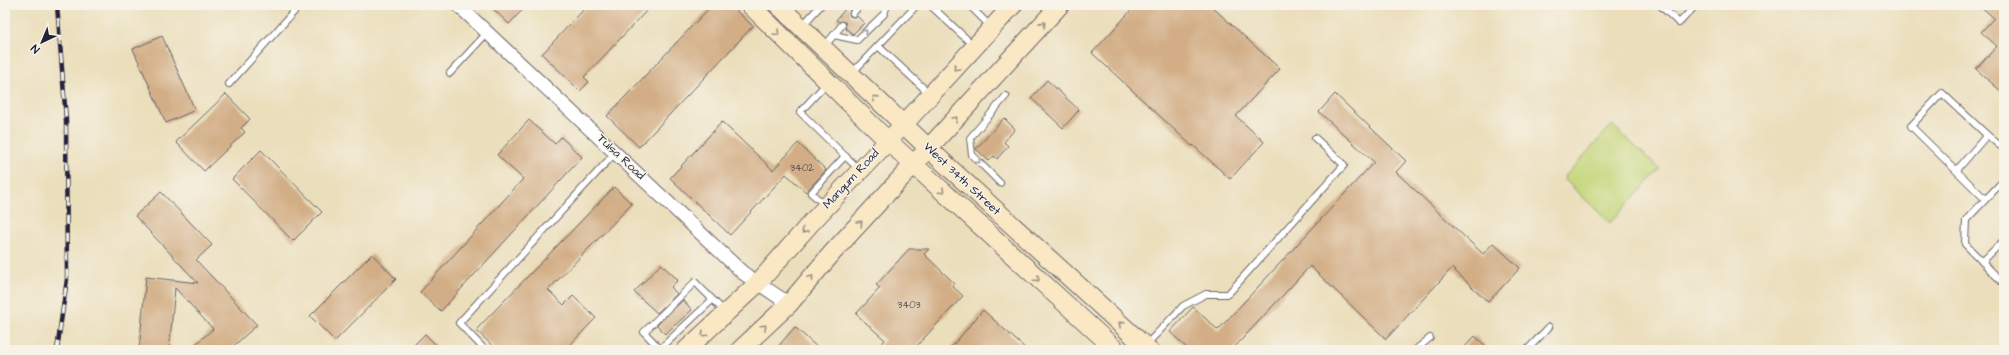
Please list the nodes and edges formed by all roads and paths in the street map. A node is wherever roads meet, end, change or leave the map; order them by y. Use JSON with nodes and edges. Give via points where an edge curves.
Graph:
{"nodes":[{"id":1,"x":300,"y":5,"type":"edge"},
{"id":2,"x":458,"y":5,"type":"edge"},
{"id":3,"x":750,"y":5,"type":"edge"},
{"id":4,"x":778,"y":5,"type":"edge"},
{"id":5,"x":821,"y":5,"type":"edge"},
{"id":6,"x":860,"y":5,"type":"edge"},
{"id":7,"x":887,"y":5,"type":"edge"},
{"id":8,"x":917,"y":5,"type":"edge"},
{"id":9,"x":930,"y":5,"type":"edge"},
{"id":10,"x":969,"y":5,"type":"edge"},
{"id":11,"x":1013,"y":5,"type":"edge"},
{"id":12,"x":1060,"y":5,"type":"edge"},
{"id":13,"x":1660,"y":5,"type":"edge"},
{"id":14,"x":1696,"y":5,"type":"edge"},
{"id":15,"x":853,"y":13,"type":"dead end"},
{"id":16,"x":842,"y":25,"type":"dead end"},
{"id":17,"x":801,"y":27,"type":"junction"},
{"id":18,"x":993,"y":28,"type":"junction"},
{"id":19,"x":487,"y":33,"type":"junction"},
{"id":20,"x":828,"y":41,"type":"junction"},
{"id":21,"x":878,"y":46,"type":"junction"},
{"id":22,"x":975,"y":47,"type":"junction"},
{"id":23,"x":450,"y":73,"type":"dead end"},
{"id":24,"x":851,"y":74,"type":"junction"},
{"id":25,"x":828,"y":82,"type":"junction"},
{"id":26,"x":229,"y":84,"type":"dead end"},
{"id":27,"x":931,"y":95,"type":"junction"},
{"id":28,"x":1006,"y":96,"type":"dead end"},
{"id":29,"x":904,"y":124,"type":"junction"},
{"id":30,"x":1987,"y":135,"type":"junction"},
{"id":31,"x":1315,"y":138,"type":"dead end"},
{"id":32,"x":888,"y":141,"type":"junction"},
{"id":33,"x":928,"y":148,"type":"junction"},
{"id":34,"x":2004,"y":149,"type":"edge"},
{"id":35,"x":616,"y":152,"type":"junction"},
{"id":36,"x":845,"y":156,"type":"junction"},
{"id":37,"x":913,"y":164,"type":"junction"},
{"id":38,"x":860,"y":170,"type":"junction"},
{"id":39,"x":1957,"y":170,"type":"junction"},
{"id":40,"x":2004,"y":180,"type":"edge"},
{"id":41,"x":1000,"y":183,"type":"dead end"},
{"id":42,"x":1985,"y":199,"type":"junction"},
{"id":43,"x":826,"y":206,"type":"junction"},
{"id":44,"x":2004,"y":240,"type":"edge"},
{"id":45,"x":1982,"y":262,"type":"junction"},
{"id":46,"x":758,"y":283,"type":"junction"},
{"id":47,"x":2004,"y":284,"type":"edge"},
{"id":48,"x":712,"y":300,"type":"junction"},
{"id":49,"x":789,"y":304,"type":"junction"},
{"id":50,"x":726,"y":314,"type":"junction"},
{"id":51,"x":680,"y":320,"type":"dead end"},
{"id":52,"x":685,"y":326,"type":"junction"},
{"id":53,"x":1549,"y":327,"type":"dead end"},
{"id":54,"x":1430,"y":338,"type":"dead end"},
{"id":55,"x":1147,"y":348,"type":"edge"},
{"id":56,"x":485,"y":350,"type":"edge"},
{"id":57,"x":660,"y":350,"type":"edge"},
{"id":58,"x":686,"y":350,"type":"edge"},
{"id":59,"x":740,"y":350,"type":"edge"},
{"id":60,"x":1116,"y":350,"type":"edge"},
{"id":61,"x":1415,"y":350,"type":"edge"},
{"id":62,"x":1527,"y":350,"type":"edge"}],
"edges":[{"from":1,"to":26,"type":"lane"},
{"from":2,"to":19,"type":"street","name":"Tulsa Road"},
{"from":3,"to":25,"type":"main road","name":"West 34th Street","one_way":true},
{"from":4,"to":17,"type":"main road","name":"West 34th Street"},
{"from":5,"to":17,"type":"lane"},
{"from":6,"to":15,"type":"lane"},
{"from":20,"to":7,"type":"lane","one_way":true,"via":[[857,40],[884,14]]},
{"from":8,"to":21,"type":"lane"},
{"from":9,"to":22,"type":"lane"},
{"from":10,"to":18,"type":"lane"},
{"from":11,"to":18,"type":"main road","name":"Mangum Road"},
{"from":33,"to":12,"type":"main road","one_way":true},
{"from":13,"to":14,"type":"lane","via":[[1679,23]]},
{"from":16,"to":20,"type":"lane"},
{"from":17,"to":20,"type":"main road","name":"West 34th Street"},
{"from":18,"to":22,"type":"main road","name":"Mangum Road"},
{"from":19,"to":23,"type":"lane"},
{"from":19,"to":35,"type":"street","name":"Tulsa Road"},
{"from":20,"to":24,"type":"main road","name":"West 34th Street"},
{"from":21,"to":24,"type":"lane"},
{"from":21,"to":27,"type":"lane"},
{"from":22,"to":27,"type":"main road","name":"Mangum Road","one_way":true},
{"from":29,"to":24,"type":"main road","name":"West 34th Street","one_way":true},
{"from":25,"to":32,"type":"main road","name":"West 34th Street"},
{"from":25,"to":36,"type":"lane","via":[[800,112]]},
{"from":27,"to":29,"type":"main road","name":"Mangum Road"},
{"from":28,"to":41,"type":"lane","one_way":true,"via":[[970,138],[972,155]]},
{"from":29,"to":32,"type":"main road","name":"Mangum Road"},
{"from":29,"to":33,"type":"main road","name":"West 34th Street"},
{"from":30,"to":34,"type":"lane"},
{"from":30,"to":39,"type":"lane"},
{"from":30,"to":39,"type":"lane","via":[[1942,93],[1911,126]]},
{"from":31,"to":55,"type":"lane","via":[[1344,165],[1228,294],[1206,294],[1183,306]]},
{"from":32,"to":37,"type":"main road","name":"West 34th Street"},
{"from":32,"to":38,"type":"main road","name":"Mangum Road"},
{"from":33,"to":37,"type":"main road"},
{"from":55,"to":33,"type":"main road","name":"West 34th Street","one_way":true},
{"from":35,"to":46,"type":"street","name":"Tulsa Road","via":[[743,273]]},
{"from":35,"to":56,"type":"lane","via":[[459,323]]},
{"from":36,"to":38,"type":"lane"},
{"from":36,"to":43,"type":"lane","via":[[811,193]]},
{"from":49,"to":37,"type":"main road","one_way":true},
{"from":37,"to":60,"type":"main road","name":"West 34th Street","one_way":true},
{"from":38,"to":43,"type":"main road","name":"Mangum Road"},
{"from":39,"to":42,"type":"lane"},
{"from":40,"to":42,"type":"lane"},
{"from":42,"to":45,"type":"lane","via":[[1966,220],[1965,244]]},
{"from":43,"to":46,"type":"main road","name":"Mangum Road","one_way":true},
{"from":44,"to":45,"type":"lane"},
{"from":45,"to":47,"type":"lane"},
{"from":46,"to":49,"type":"street","name":"Tulsa Road"},
{"from":46,"to":50,"type":"main road","name":"Mangum Road"},
{"from":48,"to":50,"type":"lane"},
{"from":48,"to":52,"type":"lane"},
{"from":48,"to":57,"type":"lane","via":[[695,282],[644,332]]},
{"from":59,"to":49,"type":"main road","one_way":true},
{"from":50,"to":58,"type":"main road","name":"Mangum Road","one_way":true},
{"from":51,"to":52,"type":"lane"},
{"from":52,"to":57,"type":"lane"},
{"from":53,"to":62,"type":"lane"},
{"from":54,"to":61,"type":"lane"}]}
